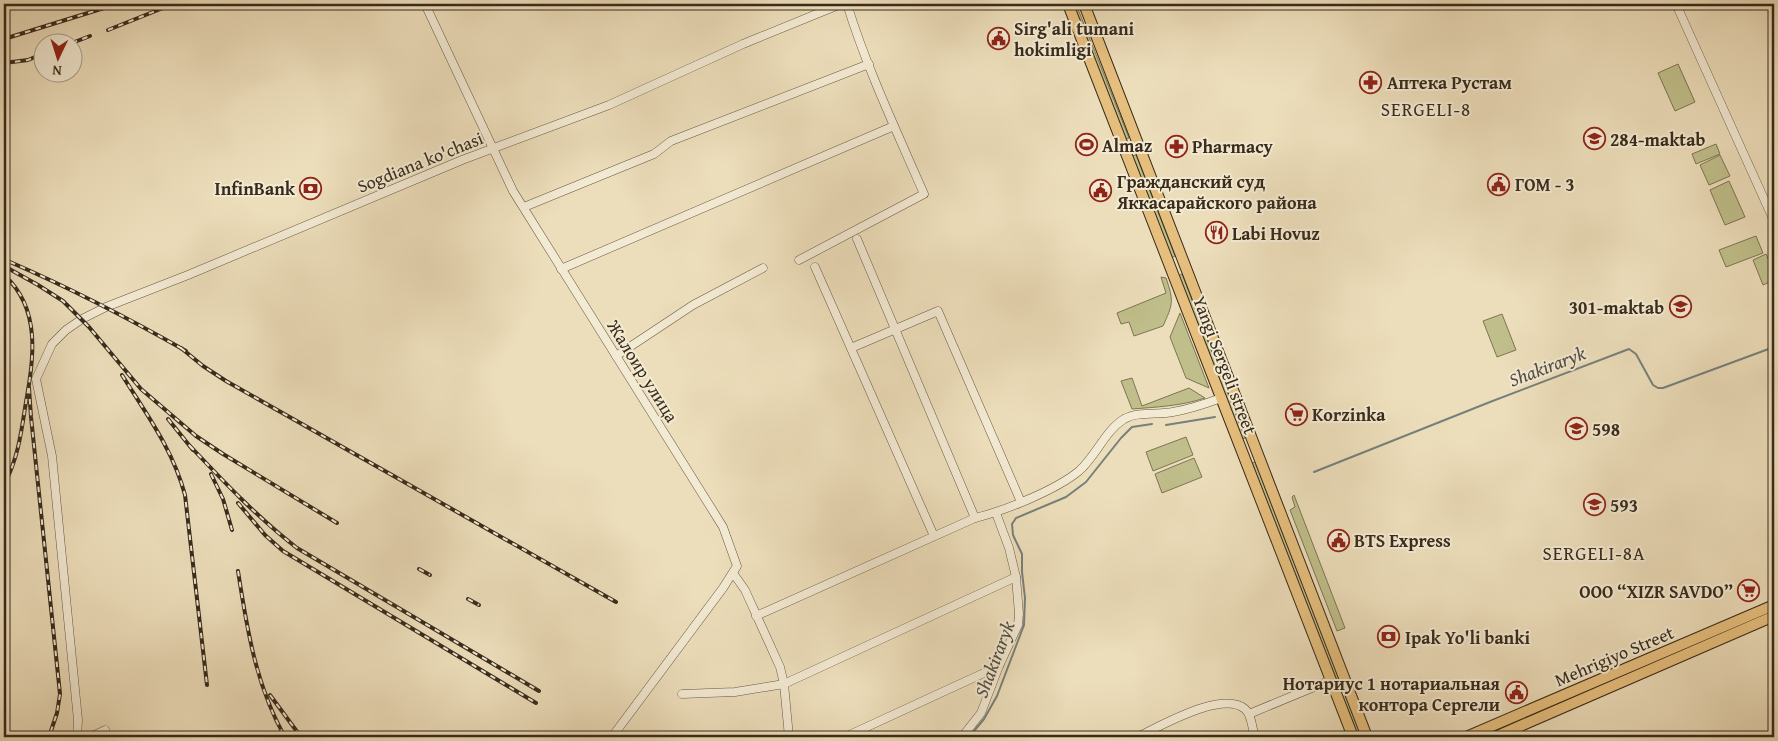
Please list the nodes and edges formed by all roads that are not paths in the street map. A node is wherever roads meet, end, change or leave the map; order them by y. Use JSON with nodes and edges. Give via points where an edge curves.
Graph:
{"nodes":[{"id":1,"x":425,"y":4,"type":"edge"},
{"id":2,"x":841,"y":4,"type":"edge"},
{"id":3,"x":847,"y":4,"type":"edge"},
{"id":4,"x":1068,"y":4,"type":"edge"},
{"id":5,"x":1084,"y":4,"type":"edge"},
{"id":6,"x":1676,"y":4,"type":"edge"},
{"id":7,"x":869,"y":64,"type":"junction"},
{"id":8,"x":894,"y":126,"type":"junction"},
{"id":9,"x":1136,"y":138,"type":"junction"},
{"id":10,"x":1122,"y":143,"type":"junction"},
{"id":11,"x":492,"y":148,"type":"junction"},
{"id":12,"x":524,"y":207,"type":"junction"},
{"id":13,"x":1774,"y":221,"type":"edge"},
{"id":14,"x":856,"y":239,"type":"dead end"},
{"id":15,"x":799,"y":260,"type":"dead end"},
{"id":16,"x":1185,"y":265,"type":"junction"},
{"id":17,"x":815,"y":267,"type":"dead end"},
{"id":18,"x":763,"y":268,"type":"dead end"},
{"id":19,"x":561,"y":269,"type":"junction"},
{"id":20,"x":1171,"y":270,"type":"junction"},
{"id":21,"x":896,"y":329,"type":"junction"},
{"id":22,"x":851,"y":348,"type":"junction"},
{"id":23,"x":616,"y":356,"type":"junction"},
{"id":24,"x":1221,"y":398,"type":"junction"},
{"id":25,"x":1257,"y":449,"type":"junction"},
{"id":26,"x":1243,"y":455,"type":"junction"},
{"id":27,"x":1021,"y":502,"type":"junction"},
{"id":28,"x":996,"y":513,"type":"junction"},
{"id":29,"x":975,"y":518,"type":"junction"},
{"id":30,"x":934,"y":536,"type":"junction"},
{"id":31,"x":733,"y":573,"type":"junction"},
{"id":32,"x":1016,"y":577,"type":"junction"},
{"id":33,"x":1774,"y":605,"type":"edge"},
{"id":34,"x":756,"y":616,"type":"junction"},
{"id":35,"x":1774,"y":616,"type":"edge"},
{"id":36,"x":999,"y":666,"type":"junction"},
{"id":37,"x":1331,"y":680,"type":"junction"},
{"id":38,"x":784,"y":684,"type":"junction"},
{"id":39,"x":682,"y":694,"type":"dead end"},
{"id":40,"x":1249,"y":714,"type":"junction"},
{"id":41,"x":105,"y":730,"type":"dead end"},
{"id":42,"x":77,"y":737,"type":"edge"},
{"id":43,"x":90,"y":737,"type":"edge"},
{"id":44,"x":612,"y":737,"type":"edge"},
{"id":45,"x":789,"y":737,"type":"edge"},
{"id":46,"x":845,"y":737,"type":"edge"},
{"id":47,"x":962,"y":737,"type":"edge"},
{"id":48,"x":1137,"y":737,"type":"edge"},
{"id":49,"x":1255,"y":737,"type":"edge"},
{"id":50,"x":1353,"y":737,"type":"edge"},
{"id":51,"x":1367,"y":737,"type":"edge"},
{"id":52,"x":1466,"y":737,"type":"edge"},
{"id":53,"x":1494,"y":737,"type":"edge"}],
"edges":[{"from":1,"to":11,"type":"street","name":"Жалоир улица"},
{"from":2,"to":11,"type":"street","name":"Sogdiana ko'chasi","via":[[608,105]]},
{"from":3,"to":7,"type":"street"},
{"from":4,"to":10,"type":"main road","name":"Yangi Sergeli street"},
{"from":5,"to":9,"type":"main road","name":"Yangi Sergeli street"},
{"from":6,"to":13,"type":"street"},
{"from":7,"to":8,"type":"street"},
{"from":7,"to":12,"type":"street","via":[[671,141],[654,154]]},
{"from":8,"to":15,"type":"street","via":[[924,194]]},
{"from":8,"to":19,"type":"street"},
{"from":9,"to":10,"type":"main road"},
{"from":9,"to":16,"type":"main road","name":"Yangi Sergeli street"},
{"from":10,"to":20,"type":"main road","name":"Yangi Sergeli street"},
{"from":11,"to":12,"type":"street","name":"Жалоир улица"},
{"from":11,"to":42,"type":"street","name":"Sogdiana ko'chasi","via":[[106,307],[82,319],[52,344],[36,379],[52,456],[78,720]]},
{"from":12,"to":19,"type":"street","name":"Жалоир улица"},
{"from":14,"to":21,"type":"street"},
{"from":16,"to":20,"type":"main road"},
{"from":16,"to":25,"type":"main road","name":"Yangi Sergeli street"},
{"from":17,"to":22,"type":"street"},
{"from":18,"to":23,"type":"street","via":[[693,305]]},
{"from":19,"to":23,"type":"street","name":"Жалоир улица"},
{"from":20,"to":24,"type":"main road","name":"Yangi Sergeli street"},
{"from":21,"to":22,"type":"street"},
{"from":21,"to":27,"type":"street","via":[[938,311]]},
{"from":21,"to":29,"type":"street"},
{"from":22,"to":30,"type":"street"},
{"from":23,"to":31,"type":"street","name":"Жалоир улица","via":[[723,527],[737,566]]},
{"from":24,"to":26,"type":"main road","name":"Yangi Sergeli street"},
{"from":24,"to":27,"type":"street","via":[[1173,412],[1125,419],[1079,471]]},
{"from":25,"to":26,"type":"main road"},
{"from":25,"to":51,"type":"main road","name":"Yangi Sergeli street"},
{"from":26,"to":37,"type":"main road","name":"Yangi Sergeli street"},
{"from":27,"to":28,"type":"street"},
{"from":28,"to":29,"type":"street"},
{"from":28,"to":32,"type":"street"},
{"from":29,"to":30,"type":"street"},
{"from":30,"to":34,"type":"street"},
{"from":31,"to":34,"type":"street","via":[[745,590]]},
{"from":31,"to":44,"type":"street"},
{"from":32,"to":36,"type":"street","via":[[1018,625]]},
{"from":32,"to":38,"type":"street"},
{"from":33,"to":52,"type":"main road","name":"Mehrigiyo Street"},
{"from":34,"to":38,"type":"street"},
{"from":35,"to":53,"type":"main road","name":"Mehrigiyo Street"},
{"from":36,"to":46,"type":"street"},
{"from":36,"to":47,"type":"street","via":[[981,713]]},
{"from":37,"to":40,"type":"street"},
{"from":37,"to":50,"type":"main road","name":"Yangi Sergeli street"},
{"from":38,"to":39,"type":"street","via":[[734,692]]},
{"from":38,"to":45,"type":"street"},
{"from":40,"to":48,"type":"street","via":[[1237,705],[1217,703]]},
{"from":40,"to":49,"type":"street"},
{"from":41,"to":43,"type":"street"}]}
